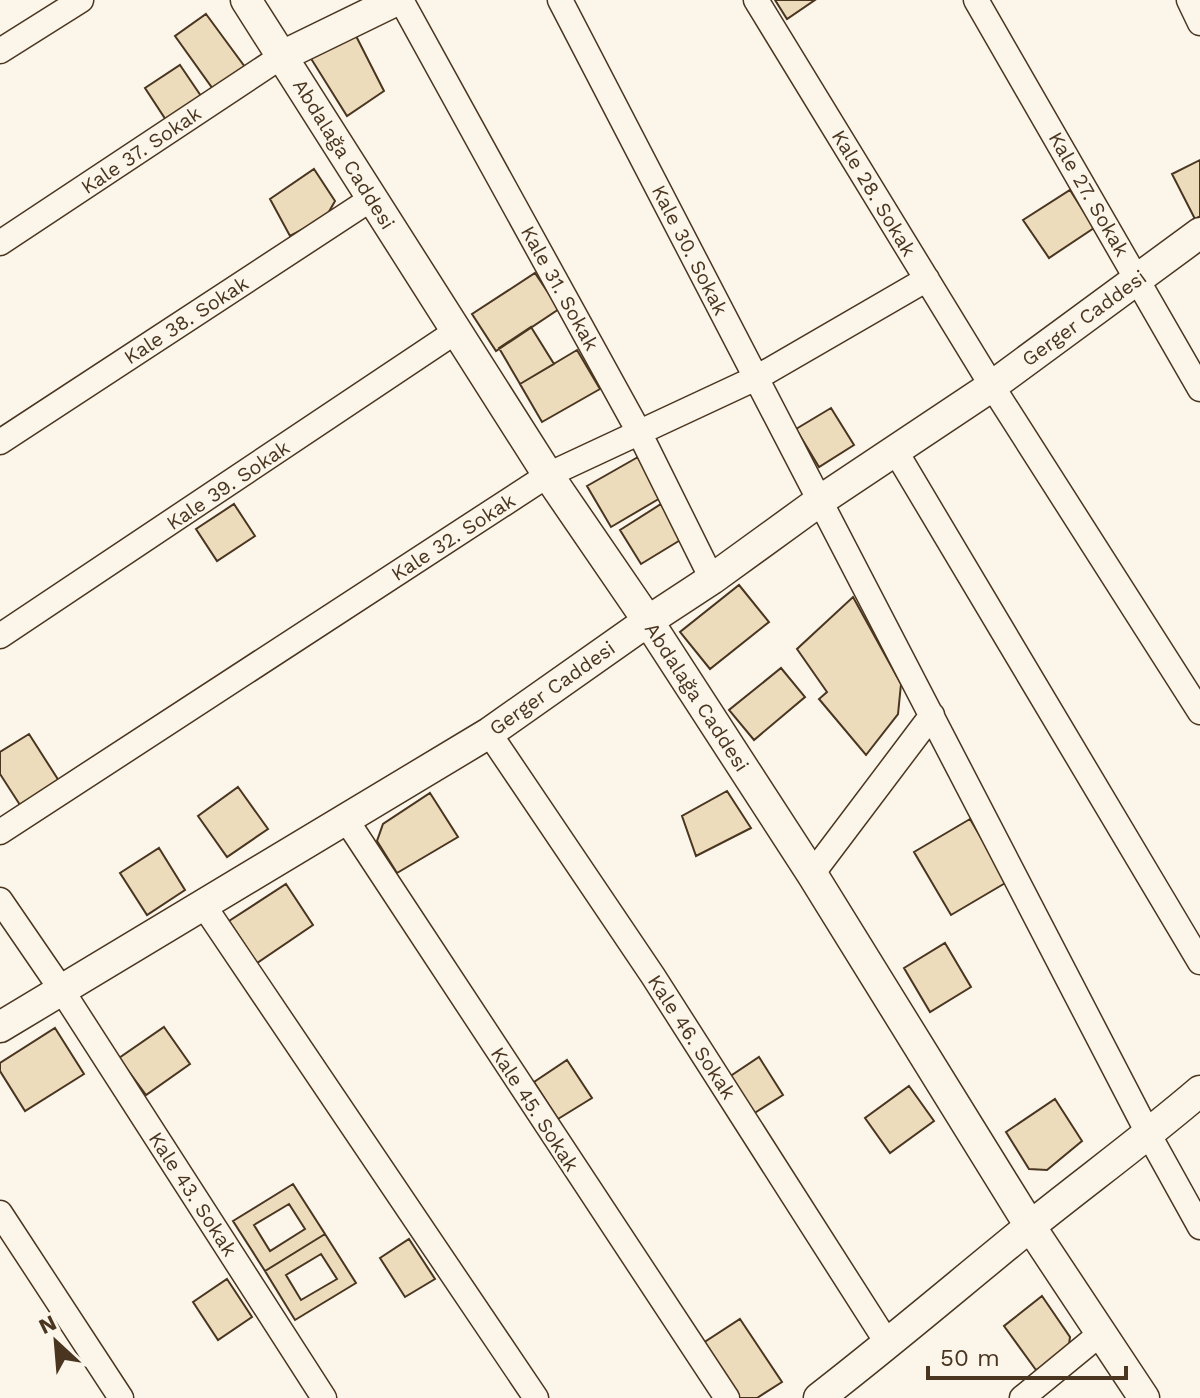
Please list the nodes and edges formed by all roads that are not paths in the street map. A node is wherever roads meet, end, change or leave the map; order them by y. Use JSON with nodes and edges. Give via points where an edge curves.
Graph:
{"nodes":[{"id":1,"x":81,"y":0,"type":"edge"},
{"id":2,"x":246,"y":0,"type":"edge"},
{"id":3,"x":399,"y":0,"type":"edge"},
{"id":4,"x":560,"y":0,"type":"edge"},
{"id":5,"x":756,"y":0,"type":"edge"},
{"id":6,"x":976,"y":0,"type":"edge"},
{"id":7,"x":1189,"y":0,"type":"edge"},
{"id":8,"x":1200,"y":23,"type":"edge"},
{"id":9,"x":0,"y":51,"type":"edge"},
{"id":10,"x":282,"y":56,"type":"junction"},
{"id":11,"x":371,"y":199,"type":"junction"},
{"id":12,"x":1200,"y":233,"type":"edge"},
{"id":13,"x":0,"y":243,"type":"edge"},
{"id":14,"x":1138,"y":278,"type":"junction"},
{"id":15,"x":927,"y":279,"type":"junction"},
{"id":16,"x":455,"y":332,"type":"junction"},
{"id":17,"x":756,"y":378,"type":"junction"},
{"id":18,"x":992,"y":386,"type":"junction"},
{"id":19,"x":1200,"y":389,"type":"edge"},
{"id":20,"x":639,"y":432,"type":"junction"},
{"id":21,"x":0,"y":442,"type":"edge"},
{"id":22,"x":896,"y":452,"type":"junction"},
{"id":23,"x":548,"y":475,"type":"junction"},
{"id":24,"x":821,"y":500,"type":"junction"},
{"id":25,"x":712,"y":579,"type":"junction"},
{"id":26,"x":648,"y":621,"type":"junction"},
{"id":27,"x":0,"y":636,"type":"edge"},
{"id":28,"x":1200,"y":712,"type":"edge"},
{"id":29,"x":932,"y":715,"type":"junction"},
{"id":30,"x":489,"y":733,"type":"junction"},
{"id":31,"x":345,"y":818,"type":"junction"},
{"id":32,"x":0,"y":832,"type":"edge"},
{"id":33,"x":812,"y":874,"type":"junction"},
{"id":34,"x":0,"y":900,"type":"edge"},
{"id":35,"x":202,"y":903,"type":"junction"},
{"id":36,"x":1200,"y":962,"type":"edge"},
{"id":37,"x":61,"y":989,"type":"junction"},
{"id":38,"x":0,"y":1027,"type":"edge"},
{"id":39,"x":1200,"y":1091,"type":"edge"},
{"id":40,"x":1149,"y":1135,"type":"junction"},
{"id":41,"x":0,"y":1213,"type":"edge"},
{"id":42,"x":1030,"y":1226,"type":"junction"},
{"id":43,"x":1200,"y":1227,"type":"edge"},
{"id":44,"x":1100,"y":1334,"type":"junction"},
{"id":45,"x":888,"y":1344,"type":"junction"},
{"id":46,"x":121,"y":1398,"type":"edge"},
{"id":47,"x":324,"y":1398,"type":"edge"},
{"id":48,"x":536,"y":1398,"type":"edge"},
{"id":49,"x":727,"y":1398,"type":"edge"},
{"id":50,"x":819,"y":1398,"type":"edge"},
{"id":51,"x":1022,"y":1398,"type":"edge"},
{"id":52,"x":1144,"y":1398,"type":"edge"}],
"edges":[{"from":1,"to":9,"type":"street"},
{"from":2,"to":10,"type":"street","name":"Abdalağa Caddesi"},
{"from":3,"to":10,"type":"street"},
{"from":3,"to":20,"type":"street","name":"Kale 31. Sokak"},
{"from":4,"to":17,"type":"street","name":"Kale 30. Sokak"},
{"from":5,"to":15,"type":"street","name":"Kale 28. Sokak"},
{"from":6,"to":14,"type":"street","name":"Kale 27. Sokak"},
{"from":7,"to":8,"type":"street"},
{"from":10,"to":11,"type":"street","name":"Abdalağa Caddesi"},
{"from":10,"to":13,"type":"street","name":"Kale 37. Sokak"},
{"from":11,"to":16,"type":"street","name":"Abdalağa Caddesi"},
{"from":11,"to":21,"type":"street","name":"Kale 38. Sokak"},
{"from":12,"to":14,"type":"street","name":"Gerger Caddesi"},
{"from":14,"to":18,"type":"street","name":"Gerger Caddesi"},
{"from":14,"to":19,"type":"street","name":"Kale 27. Sokak"},
{"from":15,"to":17,"type":"street","name":"Kale 32. Sokak"},
{"from":15,"to":18,"type":"street","name":"Kale 28. Sokak"},
{"from":16,"to":23,"type":"street","name":"Abdalağa Caddesi"},
{"from":16,"to":27,"type":"street","name":"Kale 39. Sokak"},
{"from":17,"to":20,"type":"street","name":"Kale 32. Sokak"},
{"from":17,"to":24,"type":"street","name":"Kale 30. Sokak"},
{"from":18,"to":22,"type":"street","name":"Gerger Caddesi"},
{"from":18,"to":28,"type":"street","name":"Kale 28. Sokak"},
{"from":20,"to":23,"type":"street","name":"Kale 32. Sokak"},
{"from":20,"to":25,"type":"street","name":"Kale 31. Sokak"},
{"from":22,"to":24,"type":"street","name":"Gerger Caddesi"},
{"from":22,"to":36,"type":"street"},
{"from":23,"to":26,"type":"street","name":"Abdalağa Caddesi"},
{"from":23,"to":32,"type":"street","name":"Kale 32. Sokak"},
{"from":24,"to":25,"type":"street","name":"Gerger Caddesi"},
{"from":24,"to":29,"type":"street","name":"Kale 30. Sokak"},
{"from":25,"to":26,"type":"street","name":"Gerger Caddesi"},
{"from":26,"to":30,"type":"street","name":"Gerger Caddesi"},
{"from":26,"to":33,"type":"street","name":"Abdalağa Caddesi"},
{"from":29,"to":33,"type":"street"},
{"from":29,"to":40,"type":"street","name":"Kale 30. Sokak"},
{"from":30,"to":31,"type":"street","name":"Gerger Caddesi"},
{"from":30,"to":45,"type":"street","name":"Kale 46. Sokak","via":[[653,976]]},
{"from":31,"to":35,"type":"street","name":"Gerger Caddesi"},
{"from":31,"to":49,"type":"street","name":"Kale 45. Sokak"},
{"from":33,"to":42,"type":"street","name":"Abdalağa Caddesi"},
{"from":34,"to":37,"type":"street","name":"Kale 43. Sokak"},
{"from":35,"to":37,"type":"street","name":"Gerger Caddesi"},
{"from":35,"to":48,"type":"street"},
{"from":37,"to":38,"type":"street","name":"Gerger Caddesi"},
{"from":37,"to":47,"type":"street","name":"Kale 43. Sokak"},
{"from":39,"to":40,"type":"street"},
{"from":40,"to":42,"type":"street"},
{"from":40,"to":43,"type":"street","name":"Kale 30. Sokak"},
{"from":41,"to":46,"type":"street"},
{"from":42,"to":44,"type":"street","name":"Abdalağa Caddesi"},
{"from":42,"to":45,"type":"street"},
{"from":44,"to":51,"type":"street"},
{"from":44,"to":52,"type":"street","name":"Abdalağa Caddesi"},
{"from":45,"to":50,"type":"street"}]}
